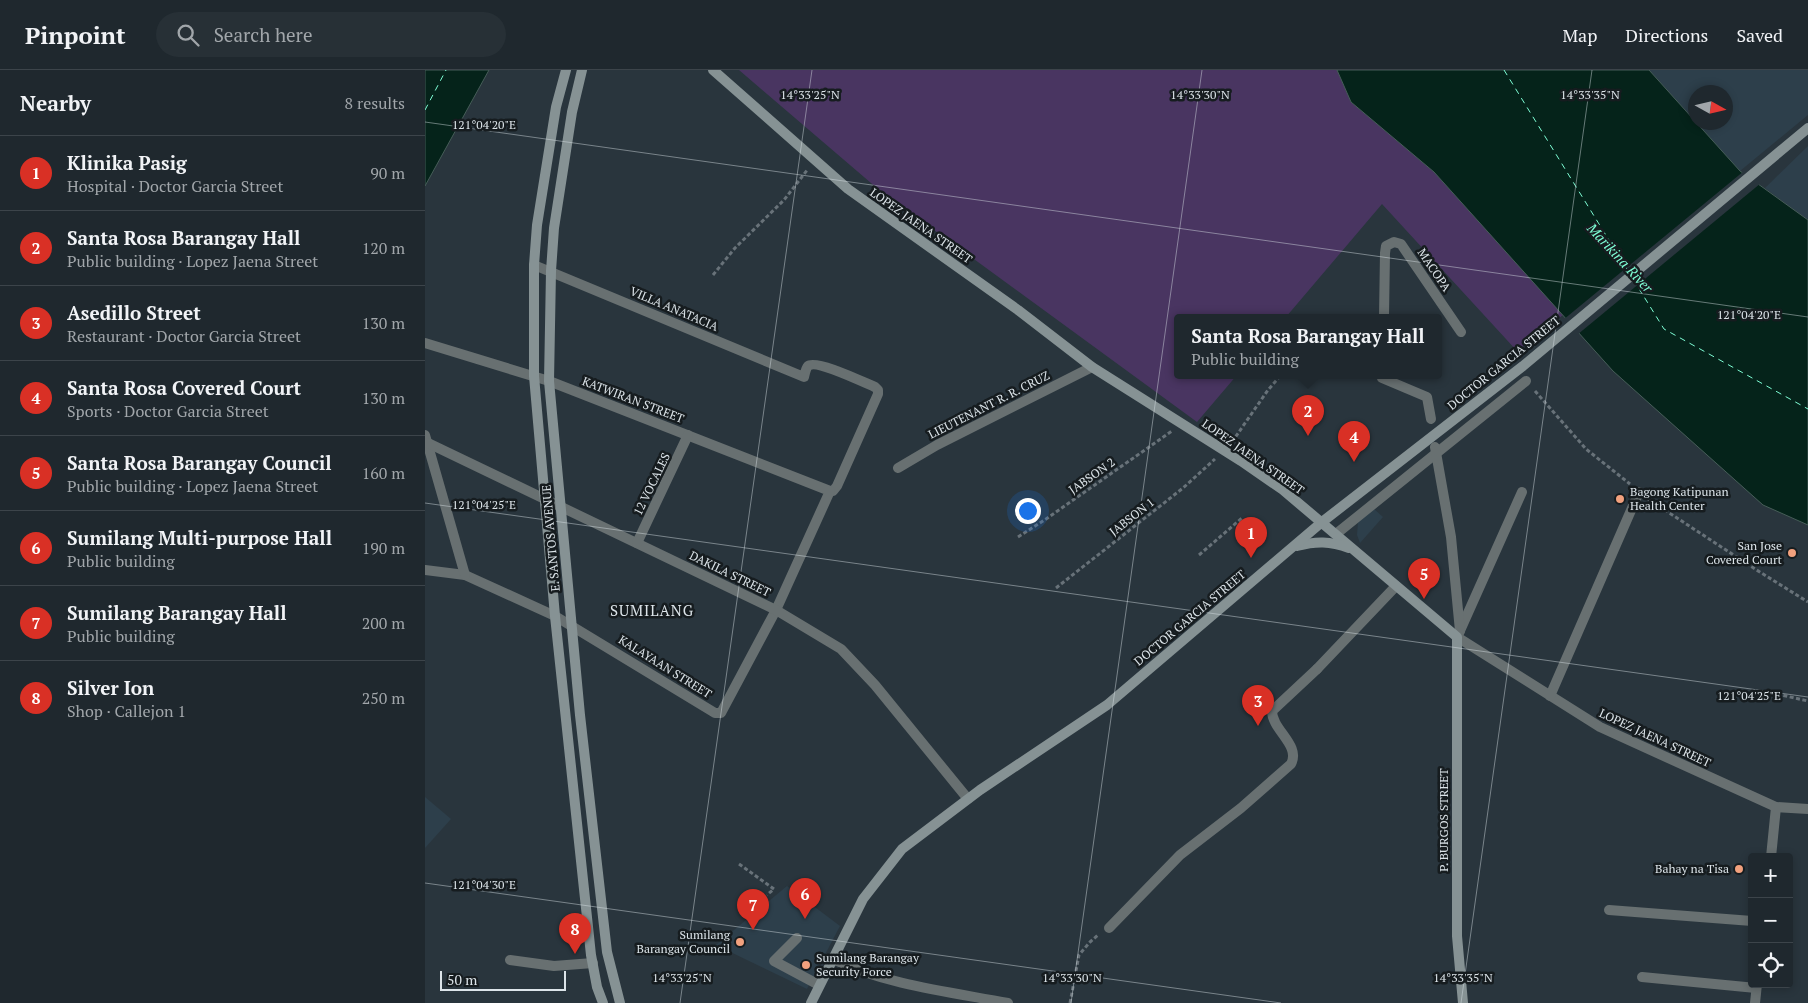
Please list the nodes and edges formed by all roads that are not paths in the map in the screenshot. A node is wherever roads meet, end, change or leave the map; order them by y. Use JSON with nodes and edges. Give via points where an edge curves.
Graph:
{"nodes":[{"id":1,"x":566,"y":70,"type":"edge"},
{"id":2,"x":582,"y":70,"type":"edge"},
{"id":3,"x":713,"y":70,"type":"edge"},
{"id":4,"x":1808,"y":128,"type":"edge"},
{"id":5,"x":535,"y":265,"type":"junction"},
{"id":6,"x":551,"y":271,"type":"junction"},
{"id":7,"x":1384,"y":314,"type":"edge"},
{"id":8,"x":1461,"y":332,"type":"dead end"},
{"id":9,"x":425,"y":342,"type":"edge"},
{"id":10,"x":1092,"y":367,"type":"junction"},
{"id":11,"x":534,"y":376,"type":"junction"},
{"id":12,"x":804,"y":376,"type":"joint"},
{"id":13,"x":1384,"y":379,"type":"edge"},
{"id":14,"x":549,"y":381,"type":"junction"},
{"id":15,"x":1526,"y":381,"type":"road end"},
{"id":16,"x":1431,"y":419,"type":"dead end"},
{"id":17,"x":688,"y":435,"type":"junction"},
{"id":18,"x":426,"y":439,"type":"edge"},
{"id":19,"x":1436,"y":450,"type":"junction"},
{"id":20,"x":898,"y":468,"type":"dead end"},
{"id":21,"x":829,"y":491,"type":"junction"},
{"id":22,"x":1522,"y":492,"type":"dead end"},
{"id":23,"x":1639,"y":492,"type":"road end"},
{"id":24,"x":544,"y":498,"type":"junction"},
{"id":25,"x":560,"y":506,"type":"junction"},
{"id":26,"x":1322,"y":522,"type":"junction"},
{"id":27,"x":1336,"y":534,"type":"junction"},
{"id":28,"x":637,"y":543,"type":"junction"},
{"id":29,"x":1293,"y":547,"type":"junction"},
{"id":30,"x":1355,"y":550,"type":"junction"},
{"id":31,"x":425,"y":570,"type":"edge"},
{"id":32,"x":465,"y":576,"type":"junction"},
{"id":33,"x":1396,"y":586,"type":"junction"},
{"id":34,"x":776,"y":610,"type":"junction"},
{"id":35,"x":555,"y":616,"type":"junction"},
{"id":36,"x":572,"y":625,"type":"junction"},
{"id":37,"x":1458,"y":634,"type":"junction"},
{"id":38,"x":1550,"y":696,"type":"junction"},
{"id":39,"x":968,"y":798,"type":"junction"},
{"id":40,"x":1776,"y":807,"type":"junction"},
{"id":41,"x":1808,"y":809,"type":"edge"},
{"id":42,"x":1771,"y":853,"type":"edge"},
{"id":43,"x":1609,"y":910,"type":"dead end"},
{"id":44,"x":1748,"y":921,"type":"edge"},
{"id":45,"x":1109,"y":928,"type":"road end"},
{"id":46,"x":797,"y":938,"type":"dead end"},
{"id":47,"x":833,"y":959,"type":"junction"},
{"id":48,"x":510,"y":960,"type":"dead end"},
{"id":49,"x":593,"y":964,"type":"junction"},
{"id":50,"x":1642,"y":977,"type":"dead end"},
{"id":51,"x":819,"y":985,"type":"junction"},
{"id":52,"x":1748,"y":985,"type":"edge"},
{"id":53,"x":1757,"y":988,"type":"edge"},
{"id":54,"x":603,"y":1003,"type":"edge"},
{"id":55,"x":620,"y":1003,"type":"edge"},
{"id":56,"x":811,"y":1003,"type":"edge"},
{"id":57,"x":1008,"y":1003,"type":"edge"},
{"id":58,"x":1463,"y":1003,"type":"edge"},
{"id":59,"x":1755,"y":1003,"type":"edge"}],
"edges":[{"from":1,"to":5,"type":"street","name":"E. SANTOS AVENUE","via":[[537,225]]},
{"from":2,"to":6,"type":"street","name":"E. SANTOS AVENUE","via":[[572,112],[554,228]]},
{"from":3,"to":10,"type":"street","name":"LOPEZ JAENA STREET","via":[[848,190],[1018,310]]},
{"from":4,"to":26,"type":"street","name":"DOCTOR GARCIA STREET","via":[[1523,366]]},
{"from":5,"to":6,"type":"street","name":"VILLA ANATACIA"},
{"from":5,"to":11,"type":"street","name":"E. SANTOS AVENUE"},
{"from":6,"to":12,"type":"street","name":"VILLA ANATACIA"},
{"from":6,"to":14,"type":"street","name":"E. SANTOS AVENUE"},
{"from":7,"to":8,"type":"street","name":"MACOPA","via":[[1385,253],[1386,246],[1394,242],[1401,244]]},
{"from":9,"to":11,"type":"street","name":"KATWIRAN STREET"},
{"from":10,"to":20,"type":"street","name":"LIEUTENANT R. R. CRUZ"},
{"from":10,"to":26,"type":"street","name":"LOPEZ JAENA STREET","via":[[1221,454],[1283,490]]},
{"from":11,"to":14,"type":"street","name":"KATWIRAN STREET"},
{"from":11,"to":24,"type":"street","name":"E. SANTOS AVENUE"},
{"from":12,"to":21,"type":"street","name":"KALAYAAN STREET","via":[[807,367],[814,364],[878,390],[837,486]]},
{"from":13,"to":16,"type":"street","via":[[1427,397]]},
{"from":14,"to":17,"type":"street","name":"KATWIRAN STREET"},
{"from":14,"to":25,"type":"street","name":"E. SANTOS AVENUE"},
{"from":15,"to":19,"type":"street"},
{"from":17,"to":21,"type":"street","name":"KATWIRAN STREET"},
{"from":17,"to":28,"type":"street","name":"12 VOCALES"},
{"from":18,"to":24,"type":"street","name":"DAKILA STREET"},
{"from":18,"to":32,"type":"street"},
{"from":19,"to":27,"type":"street"},
{"from":19,"to":37,"type":"street","via":[[1451,537]]},
{"from":21,"to":34,"type":"street","name":"KALAYAAN STREET"},
{"from":22,"to":37,"type":"street"},
{"from":23,"to":38,"type":"street"},
{"from":24,"to":25,"type":"street","name":"DAKILA STREET"},
{"from":24,"to":35,"type":"street","name":"E. SANTOS AVENUE"},
{"from":25,"to":28,"type":"street","name":"DAKILA STREET"},
{"from":25,"to":36,"type":"street","name":"E. SANTOS AVENUE"},
{"from":26,"to":27,"type":"street","name":"LOPEZ JAENA STREET"},
{"from":26,"to":29,"type":"street","name":"DOCTOR GARCIA STREET"},
{"from":27,"to":30,"type":"street","name":"LOPEZ JAENA STREET"},
{"from":28,"to":34,"type":"street","name":"DAKILA STREET"},
{"from":29,"to":30,"type":"street","via":[[1328,542]]},
{"from":29,"to":39,"type":"street","name":"DOCTOR GARCIA STREET","via":[[1107,705]]},
{"from":30,"to":33,"type":"street","name":"LOPEZ JAENA STREET"},
{"from":31,"to":32,"type":"street","name":"KALAYAAN STREET"},
{"from":32,"to":35,"type":"street","name":"KALAYAAN STREET"},
{"from":33,"to":37,"type":"street","name":"LOPEZ JAENA STREET"},
{"from":33,"to":45,"type":"street","via":[[1272,711],[1274,722],[1293,754],[1291,764],[1180,855]]},
{"from":34,"to":36,"type":"street","name":"KALAYAAN STREET","via":[[721,713],[715,713]]},
{"from":34,"to":39,"type":"street","name":"DAKILA STREET","via":[[841,649],[875,685]]},
{"from":35,"to":36,"type":"street","name":"KALAYAAN STREET"},
{"from":35,"to":49,"type":"street","name":"E. SANTOS AVENUE"},
{"from":36,"to":55,"type":"street","name":"E. SANTOS AVENUE","via":[[607,952]]},
{"from":37,"to":38,"type":"street","name":"LOPEZ JAENA STREET"},
{"from":37,"to":58,"type":"street","name":"P. BURGOS STREET","via":[[1457,936]]},
{"from":38,"to":40,"type":"street","name":"LOPEZ JAENA STREET","via":[[1600,727]]},
{"from":39,"to":47,"type":"street","name":"DOCTOR GARCIA STREET","via":[[902,849],[863,899]]},
{"from":40,"to":41,"type":"street","name":"LOPEZ JAENA STREET"},
{"from":40,"to":42,"type":"street"},
{"from":43,"to":44,"type":"street"},
{"from":46,"to":51,"type":"street","via":[[774,961]]},
{"from":47,"to":51,"type":"street","name":"DOCTOR GARCIA STREET"},
{"from":47,"to":57,"type":"street","via":[[902,982]]},
{"from":48,"to":49,"type":"street","via":[[554,966]]},
{"from":49,"to":54,"type":"street","name":"E. SANTOS AVENUE"},
{"from":50,"to":52,"type":"street"},
{"from":51,"to":56,"type":"street","name":"DOCTOR GARCIA STREET"},
{"from":53,"to":59,"type":"street"}]}
